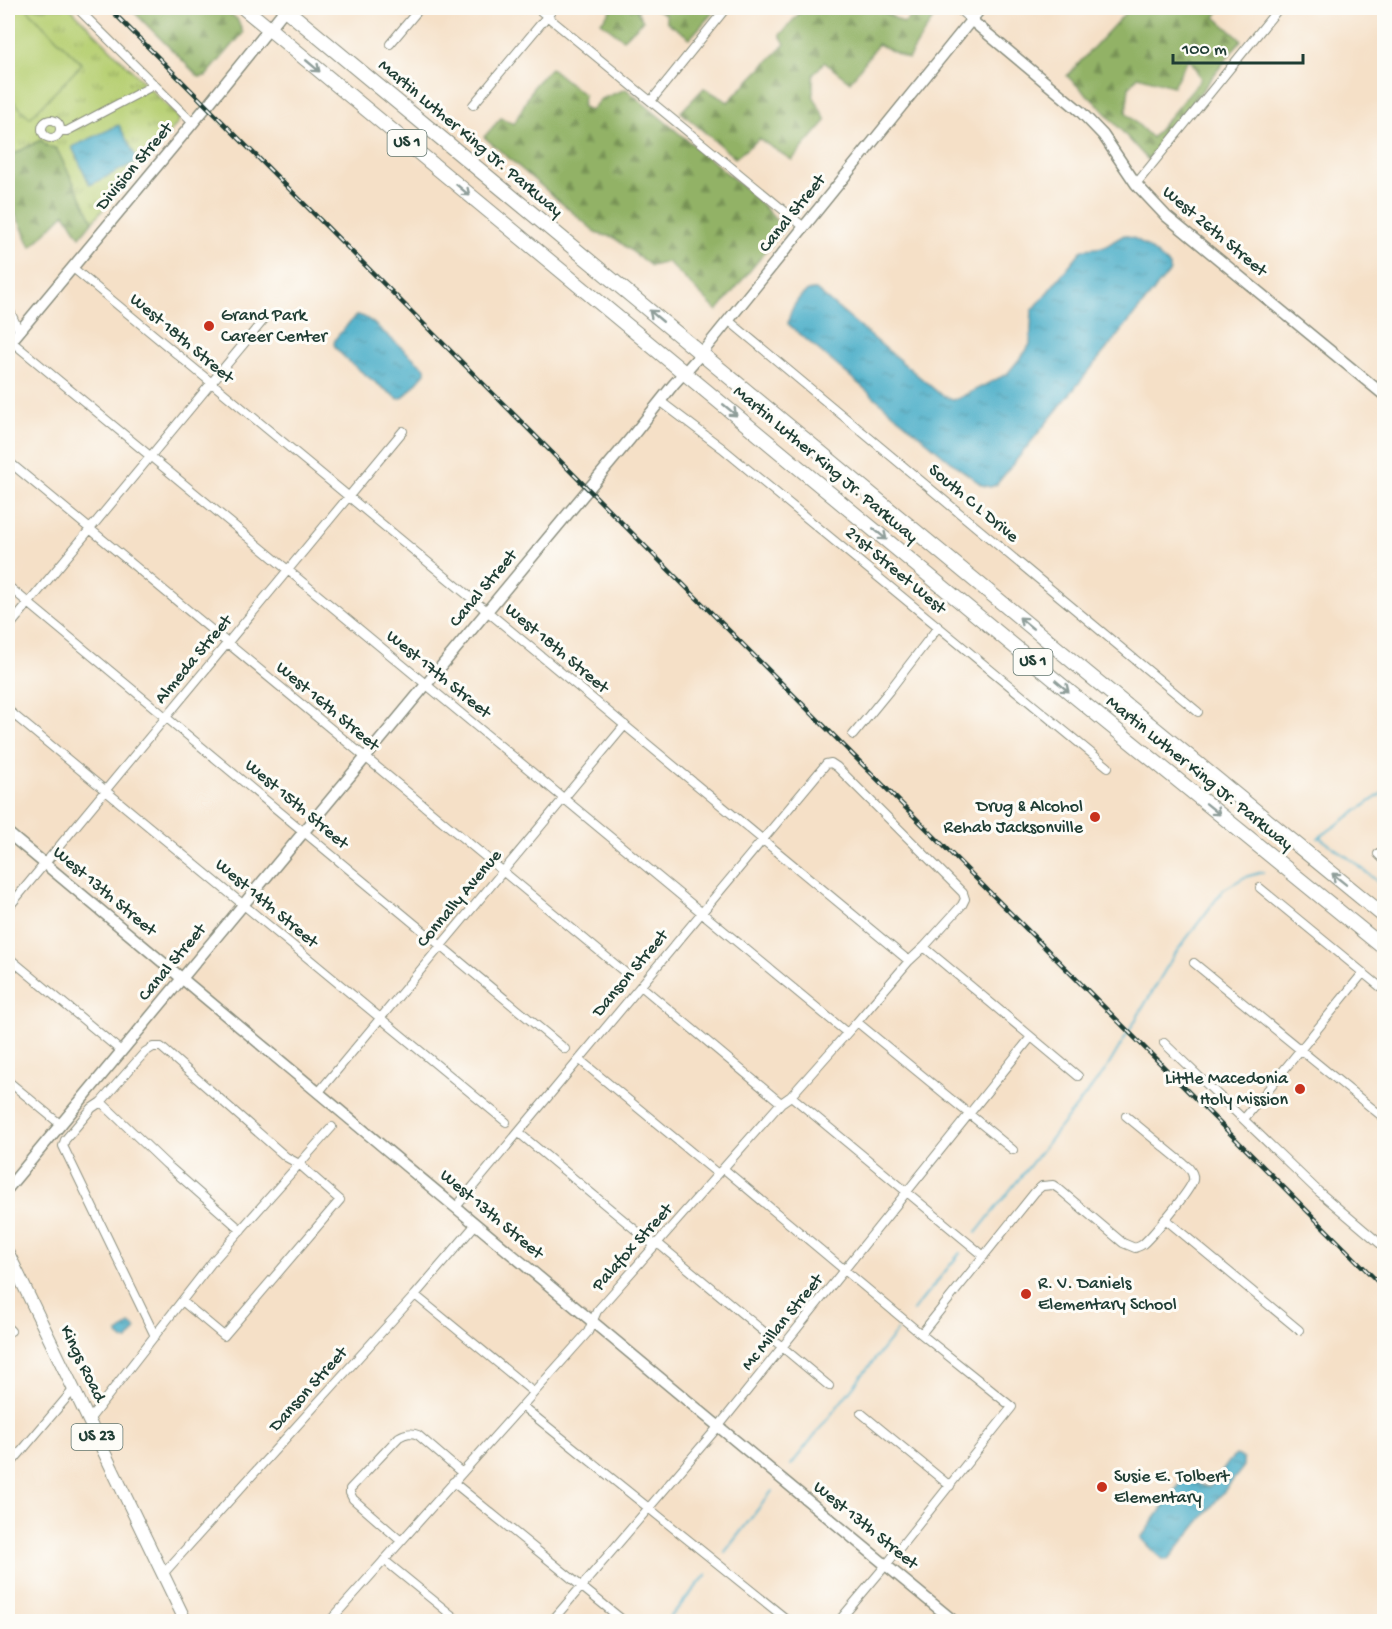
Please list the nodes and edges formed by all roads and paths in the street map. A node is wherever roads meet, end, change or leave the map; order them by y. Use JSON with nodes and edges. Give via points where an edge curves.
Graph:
{"nodes":[{"id":1,"x":77,"y":8,"type":"edge"},
{"id":2,"x":244,"y":8,"type":"edge"},
{"id":3,"x":285,"y":8,"type":"edge"},
{"id":4,"x":420,"y":8,"type":"edge"},
{"id":5,"x":537,"y":8,"type":"edge"},
{"id":6,"x":554,"y":8,"type":"edge"},
{"id":7,"x":726,"y":8,"type":"edge"},
{"id":8,"x":957,"y":8,"type":"edge"},
{"id":9,"x":981,"y":8,"type":"edge"},
{"id":10,"x":1279,"y":8,"type":"edge"},
{"id":11,"x":547,"y":16,"type":"junction"},
{"id":12,"x":971,"y":20,"type":"junction"},
{"id":13,"x":268,"y":28,"type":"junction"},
{"id":14,"x":390,"y":44,"type":"dead end"},
{"id":15,"x":154,"y":86,"type":"junction"},
{"id":16,"x":651,"y":101,"type":"junction"},
{"id":17,"x":473,"y":105,"type":"dead end"},
{"id":18,"x":193,"y":123,"type":"junction"},
{"id":19,"x":60,"y":131,"type":"dead end"},
{"id":20,"x":1136,"y":184,"type":"junction"},
{"id":21,"x":804,"y":227,"type":"junction"},
{"id":22,"x":73,"y":268,"type":"junction"},
{"id":23,"x":8,"y":308,"type":"edge"},
{"id":24,"x":266,"y":317,"type":"dead end"},
{"id":25,"x":728,"y":320,"type":"junction"},
{"id":26,"x":19,"y":331,"type":"junction"},
{"id":27,"x":9,"y":343,"type":"edge"},
{"id":28,"x":701,"y":354,"type":"junction"},
{"id":29,"x":684,"y":372,"type":"junction"},
{"id":30,"x":211,"y":383,"type":"junction"},
{"id":31,"x":1384,"y":395,"type":"edge"},
{"id":32,"x":660,"y":402,"type":"junction"},
{"id":33,"x":404,"y":431,"type":"dead end"},
{"id":34,"x":150,"y":456,"type":"junction"},
{"id":35,"x":8,"y":462,"type":"edge"},
{"id":36,"x":349,"y":497,"type":"junction"},
{"id":37,"x":89,"y":529,"type":"junction"},
{"id":38,"x":288,"y":571,"type":"junction"},
{"id":39,"x":8,"y":586,"type":"edge"},
{"id":40,"x":28,"y":603,"type":"junction"},
{"id":41,"x":487,"y":611,"type":"junction"},
{"id":42,"x":938,"y":627,"type":"junction"},
{"id":43,"x":8,"y":628,"type":"edge"},
{"id":44,"x":227,"y":644,"type":"junction"},
{"id":45,"x":426,"y":685,"type":"junction"},
{"id":46,"x":8,"y":710,"type":"edge"},
{"id":47,"x":1198,"y":712,"type":"dead end"},
{"id":48,"x":167,"y":718,"type":"junction"},
{"id":49,"x":625,"y":725,"type":"junction"},
{"id":50,"x":853,"y":735,"type":"dead end"},
{"id":51,"x":365,"y":758,"type":"junction"},
{"id":52,"x":1108,"y":767,"type":"dead end"},
{"id":53,"x":105,"y":791,"type":"junction"},
{"id":54,"x":564,"y":798,"type":"junction"},
{"id":55,"x":304,"y":831,"type":"junction"},
{"id":56,"x":8,"y":833,"type":"edge"},
{"id":57,"x":762,"y":839,"type":"junction"},
{"id":58,"x":44,"y":864,"type":"junction"},
{"id":59,"x":503,"y":872,"type":"junction"},
{"id":60,"x":1260,"y":888,"type":"dead end"},
{"id":61,"x":965,"y":899,"type":"joint"},
{"id":62,"x":243,"y":904,"type":"junction"},
{"id":63,"x":8,"y":908,"type":"edge"},
{"id":64,"x":702,"y":913,"type":"junction"},
{"id":65,"x":1384,"y":916,"type":"edge"},
{"id":66,"x":442,"y":945,"type":"junction"},
{"id":67,"x":924,"y":947,"type":"junction"},
{"id":68,"x":1384,"y":948,"type":"edge"},
{"id":69,"x":8,"y":957,"type":"edge"},
{"id":70,"x":909,"y":961,"type":"junction"},
{"id":71,"x":1194,"y":963,"type":"dead end"},
{"id":72,"x":1363,"y":973,"type":"junction"},
{"id":73,"x":628,"y":975,"type":"dead end"},
{"id":74,"x":182,"y":979,"type":"junction"},
{"id":75,"x":641,"y":986,"type":"junction"},
{"id":76,"x":1384,"y":990,"type":"edge"},
{"id":77,"x":381,"y":1019,"type":"junction"},
{"id":78,"x":857,"y":1022,"type":"junction"},
{"id":79,"x":846,"y":1032,"type":"junction"},
{"id":80,"x":1031,"y":1037,"type":"junction"},
{"id":81,"x":1164,"y":1043,"type":"dead end"},
{"id":82,"x":565,"y":1049,"type":"dead end"},
{"id":83,"x":1301,"y":1050,"type":"junction"},
{"id":84,"x":121,"y":1051,"type":"junction"},
{"id":85,"x":580,"y":1060,"type":"junction"},
{"id":86,"x":1078,"y":1076,"type":"dead end"},
{"id":87,"x":8,"y":1081,"type":"edge"},
{"id":88,"x":318,"y":1093,"type":"junction"},
{"id":89,"x":791,"y":1096,"type":"junction"},
{"id":90,"x":101,"y":1102,"type":"junction"},
{"id":91,"x":781,"y":1103,"type":"junction"},
{"id":92,"x":968,"y":1115,"type":"junction"},
{"id":93,"x":1126,"y":1116,"type":"dead end"},
{"id":94,"x":1384,"y":1118,"type":"edge"},
{"id":95,"x":1244,"y":1119,"type":"junction"},
{"id":96,"x":506,"y":1122,"type":"dead end"},
{"id":97,"x":60,"y":1124,"type":"junction"},
{"id":98,"x":332,"y":1128,"type":"dead end"},
{"id":99,"x":519,"y":1133,"type":"junction"},
{"id":100,"x":1013,"y":1150,"type":"dead end"},
{"id":101,"x":299,"y":1164,"type":"junction"},
{"id":102,"x":721,"y":1171,"type":"junction"},
{"id":103,"x":8,"y":1188,"type":"edge"},
{"id":104,"x":907,"y":1192,"type":"junction"},
{"id":105,"x":456,"y":1207,"type":"junction"},
{"id":106,"x":1165,"y":1219,"type":"junction"},
{"id":107,"x":476,"y":1224,"type":"junction"},
{"id":108,"x":241,"y":1230,"type":"junction"},
{"id":109,"x":656,"y":1244,"type":"junction"},
{"id":110,"x":1384,"y":1247,"type":"edge"},
{"id":111,"x":8,"y":1253,"type":"edge"},
{"id":112,"x":984,"y":1256,"type":"junction"},
{"id":113,"x":844,"y":1270,"type":"junction"},
{"id":114,"x":415,"y":1295,"type":"junction"},
{"id":115,"x":182,"y":1301,"type":"junction"},
{"id":116,"x":593,"y":1320,"type":"junction"},
{"id":117,"x":1299,"y":1330,"type":"dead end"},
{"id":118,"x":921,"y":1334,"type":"junction"},
{"id":119,"x":155,"y":1336,"type":"junction"},
{"id":120,"x":783,"y":1347,"type":"junction"},
{"id":121,"x":829,"y":1386,"type":"dead end"},
{"id":122,"x":74,"y":1389,"type":"junction"},
{"id":123,"x":533,"y":1392,"type":"junction"},
{"id":124,"x":522,"y":1406,"type":"junction"},
{"id":125,"x":861,"y":1413,"type":"dead end"},
{"id":126,"x":89,"y":1419,"type":"junction"},
{"id":127,"x":718,"y":1427,"type":"junction"},
{"id":128,"x":10,"y":1463,"type":"edge"},
{"id":129,"x":462,"y":1473,"type":"junction"},
{"id":130,"x":453,"y":1482,"type":"junction"},
{"id":131,"x":950,"y":1486,"type":"junction"},
{"id":132,"x":648,"y":1508,"type":"junction"},
{"id":133,"x":401,"y":1541,"type":"junction"},
{"id":134,"x":384,"y":1560,"type":"junction"},
{"id":135,"x":886,"y":1565,"type":"junction"},
{"id":136,"x":163,"y":1574,"type":"junction"},
{"id":137,"x":581,"y":1586,"type":"junction"},
{"id":138,"x":186,"y":1622,"type":"edge"},
{"id":139,"x":329,"y":1622,"type":"edge"},
{"id":140,"x":460,"y":1622,"type":"edge"},
{"id":141,"x":551,"y":1622,"type":"edge"},
{"id":142,"x":625,"y":1622,"type":"edge"},
{"id":143,"x":790,"y":1622,"type":"edge"},
{"id":144,"x":838,"y":1622,"type":"edge"},
{"id":145,"x":955,"y":1622,"type":"edge"}],
"edges":[{"from":1,"to":15,"type":"street"},
{"from":2,"to":13,"type":"highway","name":"Martin Luther King Jr. Parkway","number":"US 1"},
{"from":3,"to":13,"type":"street","name":"Division Street"},
{"from":28,"to":3,"type":"highway","name":"Martin Luther King Jr. Parkway","number":"US 1","one_way":true},
{"from":4,"to":14,"type":"street"},
{"from":5,"to":11,"type":"street"},
{"from":6,"to":11,"type":"street"},
{"from":7,"to":16,"type":"street"},
{"from":8,"to":12,"type":"street","name":"West 26th Street"},
{"from":9,"to":12,"type":"street","name":"Canal Street"},
{"from":10,"to":20,"type":"street"},
{"from":11,"to":16,"type":"street"},
{"from":11,"to":17,"type":"street"},
{"from":12,"to":20,"type":"street","name":"West 26th Street","via":[[1080,111],[1103,135]]},
{"from":12,"to":21,"type":"street","name":"Canal Street"},
{"from":13,"to":18,"type":"street","name":"Division Street"},
{"from":13,"to":29,"type":"highway","name":"Martin Luther King Jr. Parkway","number":"US 1","one_way":true},
{"from":15,"to":18,"type":"street"},
{"from":15,"to":19,"type":"street","via":[[67,131]]},
{"from":16,"to":21,"type":"street"},
{"from":18,"to":22,"type":"street","name":"Division Street"},
{"from":20,"to":31,"type":"street","name":"West 26th Street","via":[[1166,216]]},
{"from":21,"to":25,"type":"street","name":"Canal Street"},
{"from":22,"to":26,"type":"street","name":"Division Street"},
{"from":22,"to":30,"type":"street","name":"West 18th Street"},
{"from":23,"to":26,"type":"street"},
{"from":24,"to":30,"type":"street"},
{"from":25,"to":28,"type":"street","name":"Canal Street"},
{"from":25,"to":47,"type":"street","name":"South C L Drive"},
{"from":26,"to":27,"type":"street","name":"Division Street"},
{"from":27,"to":34,"type":"street","name":"West 17th Street"},
{"from":28,"to":29,"type":"street","name":"Canal Street"},
{"from":65,"to":28,"type":"highway","name":"Martin Luther King Jr. Parkway","number":"US 1","one_way":true},
{"from":29,"to":32,"type":"street","name":"Canal Street"},
{"from":29,"to":68,"type":"highway","name":"Martin Luther King Jr. Parkway","number":"US 1","one_way":true},
{"from":30,"to":34,"type":"street"},
{"from":30,"to":36,"type":"street","name":"West 18th Street"},
{"from":32,"to":41,"type":"street","name":"Canal Street"},
{"from":32,"to":42,"type":"street","name":"21st Street West","via":[[722,448]]},
{"from":33,"to":36,"type":"street","name":"Almeda Street"},
{"from":34,"to":37,"type":"street"},
{"from":34,"to":38,"type":"street","name":"West 17th Street"},
{"from":35,"to":37,"type":"street","name":"West 16th Street"},
{"from":36,"to":38,"type":"street","name":"Almeda Street"},
{"from":36,"to":41,"type":"street","name":"West 18th Street"},
{"from":37,"to":40,"type":"street"},
{"from":37,"to":44,"type":"street","name":"West 16th Street"},
{"from":38,"to":44,"type":"street","name":"Almeda Street"},
{"from":38,"to":45,"type":"street","name":"West 17th Street"},
{"from":39,"to":40,"type":"street","name":"West 15th Street"},
{"from":40,"to":43,"type":"street"},
{"from":40,"to":48,"type":"street","name":"West 15th Street"},
{"from":41,"to":45,"type":"street","name":"Canal Street"},
{"from":41,"to":49,"type":"street","name":"West 18th Street"},
{"from":42,"to":50,"type":"street"},
{"from":42,"to":52,"type":"street","name":"21st Street West"},
{"from":44,"to":48,"type":"street","name":"Almeda Street"},
{"from":44,"to":51,"type":"street","name":"West 16th Street"},
{"from":45,"to":51,"type":"street","name":"Canal Street"},
{"from":45,"to":54,"type":"street","name":"West 17th Street"},
{"from":46,"to":53,"type":"street","name":"West 14th Street"},
{"from":48,"to":53,"type":"street","name":"Almeda Street"},
{"from":48,"to":55,"type":"street","name":"West 15th Street"},
{"from":49,"to":54,"type":"street","name":"Connally Avenue"},
{"from":49,"to":57,"type":"street","name":"West 18th Street"},
{"from":51,"to":55,"type":"street","name":"Canal Street"},
{"from":51,"to":59,"type":"street","name":"West 16th Street"},
{"from":53,"to":58,"type":"street","name":"Almeda Street"},
{"from":53,"to":62,"type":"street","name":"West 14th Street"},
{"from":54,"to":59,"type":"street","name":"Connally Avenue"},
{"from":54,"to":64,"type":"street","name":"West 17th Street"},
{"from":55,"to":62,"type":"street","name":"Canal Street"},
{"from":55,"to":66,"type":"street","name":"West 15th Street"},
{"from":56,"to":58,"type":"street","name":"West 13th Street"},
{"from":57,"to":61,"type":"street","name":"Danson Street","via":[[822,767],[831,764]]},
{"from":57,"to":64,"type":"street","name":"Danson Street"},
{"from":57,"to":70,"type":"street","name":"West 18th Street"},
{"from":58,"to":63,"type":"street","name":"Almeda Street"},
{"from":58,"to":74,"type":"street","name":"West 13th Street"},
{"from":59,"to":66,"type":"street","name":"Connally Avenue"},
{"from":59,"to":73,"type":"street","name":"West 16th Street"},
{"from":60,"to":72,"type":"street"},
{"from":61,"to":67,"type":"street","name":"Palafox Street"},
{"from":62,"to":74,"type":"street","name":"Canal Street"},
{"from":62,"to":77,"type":"street","name":"West 14th Street"},
{"from":64,"to":75,"type":"street","name":"Danson Street"},
{"from":64,"to":79,"type":"street","name":"West 17th Street"},
{"from":66,"to":77,"type":"street","name":"Connally Avenue"},
{"from":66,"to":82,"type":"street","name":"West 15th Street"},
{"from":67,"to":70,"type":"street","name":"Palafox Street"},
{"from":67,"to":80,"type":"street"},
{"from":69,"to":84,"type":"street"},
{"from":70,"to":78,"type":"street","name":"Palafox Street"},
{"from":71,"to":83,"type":"street"},
{"from":72,"to":76,"type":"street"},
{"from":72,"to":83,"type":"street"},
{"from":74,"to":84,"type":"street","name":"Canal Street"},
{"from":74,"to":88,"type":"street","name":"West 13th Street"},
{"from":75,"to":85,"type":"street","name":"Danson Street"},
{"from":75,"to":91,"type":"street"},
{"from":77,"to":88,"type":"street","name":"Connally Avenue"},
{"from":77,"to":96,"type":"street","name":"West 14th Street"},
{"from":78,"to":79,"type":"street","name":"Palafox Street"},
{"from":78,"to":92,"type":"street"},
{"from":79,"to":89,"type":"street","name":"Palafox Street"},
{"from":80,"to":86,"type":"street"},
{"from":80,"to":92,"type":"street","name":"Mc Millan Street"},
{"from":81,"to":95,"type":"street"},
{"from":83,"to":94,"type":"street"},
{"from":83,"to":95,"type":"street"},
{"from":84,"to":97,"type":"street","name":"Canal Street"},
{"from":85,"to":99,"type":"street","name":"Danson Street"},
{"from":85,"to":102,"type":"street"},
{"from":87,"to":97,"type":"street"},
{"from":88,"to":105,"type":"street","name":"West 13th Street"},
{"from":89,"to":91,"type":"street","name":"Palafox Street"},
{"from":89,"to":104,"type":"street"},
{"from":90,"to":101,"type":"street","via":[[145,1052],[161,1047],[286,1157]]},
{"from":90,"to":108,"type":"street"},
{"from":90,"to":119,"type":"street","via":[[64,1140],[63,1146]]},
{"from":91,"to":102,"type":"street","name":"Palafox Street"},
{"from":92,"to":100,"type":"street"},
{"from":92,"to":104,"type":"street","name":"Mc Millan Street"},
{"from":93,"to":106,"type":"street","via":[[1192,1172],[1189,1188]]},
{"from":95,"to":110,"type":"street","via":[[1318,1191]]},
{"from":97,"to":103,"type":"street","name":"Canal Street"},
{"from":98,"to":101,"type":"street"},
{"from":99,"to":105,"type":"street","name":"Danson Street"},
{"from":99,"to":109,"type":"street"},
{"from":101,"to":108,"type":"street"},
{"from":101,"to":115,"type":"street","via":[[340,1200],[224,1336]]},
{"from":102,"to":109,"type":"street","name":"Palafox Street"},
{"from":102,"to":113,"type":"street"},
{"from":104,"to":112,"type":"street"},
{"from":104,"to":113,"type":"street","name":"Mc Millan Street"},
{"from":105,"to":107,"type":"street","name":"West 13th Street"},
{"from":106,"to":112,"type":"street","via":[[1135,1248],[1123,1244],[1059,1189],[1047,1184],[1037,1189]]},
{"from":106,"to":117,"type":"street"},
{"from":107,"to":114,"type":"street","name":"Danson Street"},
{"from":107,"to":116,"type":"street","name":"West 13th Street"},
{"from":108,"to":115,"type":"street"},
{"from":109,"to":116,"type":"street","name":"Palafox Street"},
{"from":109,"to":120,"type":"street"},
{"from":111,"to":122,"type":"main road","name":"Kings Road","number":"US 23"},
{"from":112,"to":118,"type":"street"},
{"from":113,"to":118,"type":"street"},
{"from":113,"to":120,"type":"street","name":"Mc Millan Street"},
{"from":114,"to":123,"type":"street"},
{"from":114,"to":136,"type":"street","name":"Danson Street"},
{"from":115,"to":119,"type":"street"},
{"from":116,"to":123,"type":"street","name":"Palafox Street","via":[[588,1332]]},
{"from":116,"to":127,"type":"street","name":"West 13th Street"},
{"from":118,"to":131,"type":"street","via":[[1012,1407]]},
{"from":119,"to":126,"type":"street"},
{"from":120,"to":121,"type":"street"},
{"from":120,"to":127,"type":"street","name":"Mc Millan Street"},
{"from":122,"to":126,"type":"main road","name":"Kings Road","number":"US 23"},
{"from":122,"to":128,"type":"street"},
{"from":123,"to":124,"type":"street","name":"Palafox Street"},
{"from":124,"to":129,"type":"street","name":"Palafox Street"},
{"from":124,"to":132,"type":"street"},
{"from":125,"to":131,"type":"street"},
{"from":126,"to":136,"type":"main road","name":"Kings Road","number":"US 23"},
{"from":127,"to":132,"type":"street","name":"Mc Millan Street"},
{"from":127,"to":135,"type":"street","name":"West 13th Street"},
{"from":129,"to":130,"type":"street","name":"Palafox Street"},
{"from":129,"to":133,"type":"street","via":[[418,1435],[404,1434],[350,1489],[353,1499]]},
{"from":130,"to":133,"type":"street","name":"Palafox Street"},
{"from":130,"to":137,"type":"street"},
{"from":131,"to":135,"type":"street"},
{"from":132,"to":137,"type":"street","name":"Mc Millan Street"},
{"from":132,"to":143,"type":"street"},
{"from":133,"to":134,"type":"street","name":"Palafox Street"},
{"from":134,"to":139,"type":"street","name":"Palafox Street"},
{"from":134,"to":140,"type":"street"},
{"from":135,"to":144,"type":"street"},
{"from":135,"to":145,"type":"street","name":"West 13th Street"},
{"from":136,"to":138,"type":"main road","name":"Kings Road","number":"US 23"},
{"from":137,"to":141,"type":"street","name":"Mc Millan Street"},
{"from":137,"to":142,"type":"street"}]}
